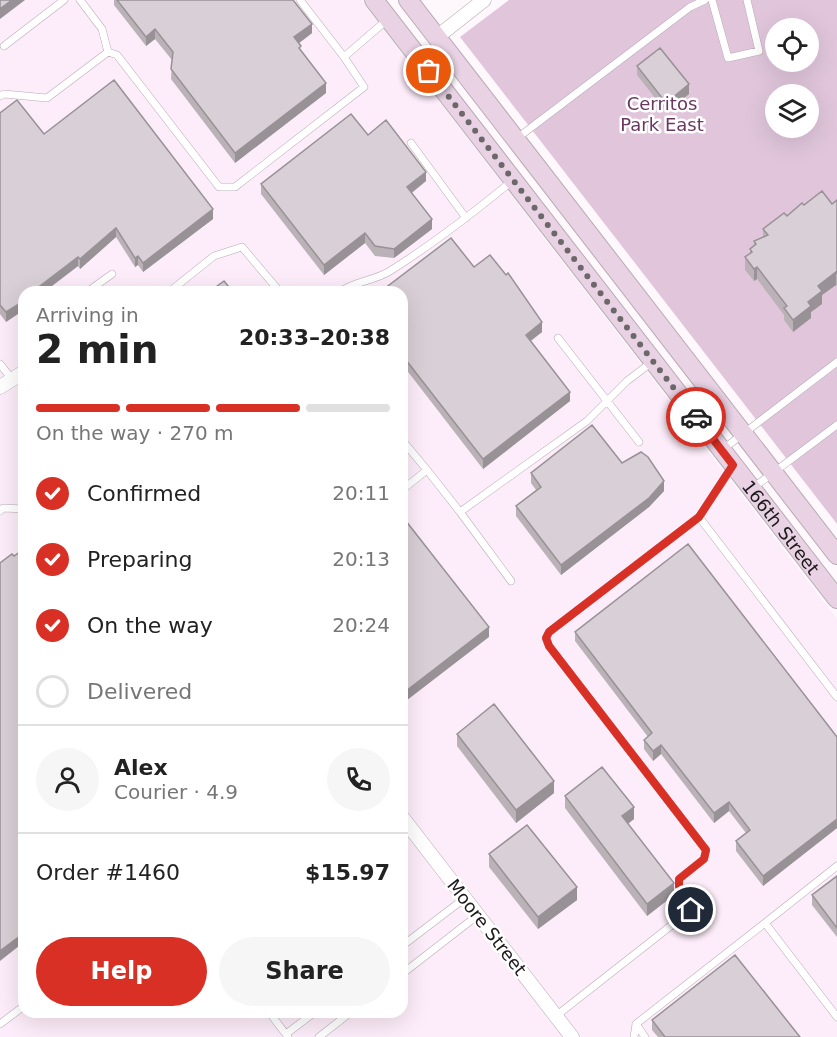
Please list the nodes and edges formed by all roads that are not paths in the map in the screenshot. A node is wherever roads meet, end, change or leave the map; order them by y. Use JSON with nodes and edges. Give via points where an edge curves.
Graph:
{"nodes":[{"id":1,"x":64,"y":0,"type":"edge"},
{"id":2,"x":80,"y":0,"type":"edge"},
{"id":3,"x":300,"y":0,"type":"edge"},
{"id":4,"x":374,"y":0,"type":"edge"},
{"id":5,"x":408,"y":0,"type":"edge"},
{"id":6,"x":484,"y":0,"type":"edge"},
{"id":7,"x":705,"y":0,"type":"edge"},
{"id":8,"x":712,"y":0,"type":"edge"},
{"id":9,"x":747,"y":0,"type":"edge"},
{"id":10,"x":388,"y":19,"type":"junction"},
{"id":11,"x":437,"y":37,"type":"junction"},
{"id":12,"x":3,"y":46,"type":"dead end"},
{"id":13,"x":108,"y":52,"type":"junction"},
{"id":14,"x":344,"y":57,"type":"junction"},
{"id":15,"x":0,"y":96,"type":"edge"},
{"id":16,"x":516,"y":139,"type":"junction"},
{"id":17,"x":411,"y":143,"type":"dead end"},
{"id":18,"x":494,"y":156,"type":"junction"},
{"id":19,"x":513,"y":180,"type":"junction"},
{"id":20,"x":466,"y":218,"type":"junction"},
{"id":21,"x":112,"y":274,"type":"dead end"},
{"id":22,"x":95,"y":286,"type":"edge"},
{"id":23,"x":176,"y":286,"type":"edge"},
{"id":24,"x":275,"y":286,"type":"edge"},
{"id":25,"x":348,"y":286,"type":"edge"},
{"id":26,"x":558,"y":338,"type":"dead end"},
{"id":27,"x":653,"y":361,"type":"junction"},
{"id":28,"x":837,"y":362,"type":"edge"},
{"id":29,"x":0,"y":364,"type":"edge"},
{"id":30,"x":18,"y":375,"type":"edge"},
{"id":31,"x":5,"y":383,"type":"edge"},
{"id":32,"x":608,"y":400,"type":"junction"},
{"id":33,"x":837,"y":425,"type":"edge"},
{"id":34,"x":743,"y":434,"type":"junction"},
{"id":35,"x":639,"y":442,"type":"dead end"},
{"id":36,"x":408,"y":447,"type":"edge"},
{"id":37,"x":728,"y":457,"type":"junction"},
{"id":38,"x":427,"y":470,"type":"junction"},
{"id":39,"x":773,"y":472,"type":"junction"},
{"id":40,"x":408,"y":485,"type":"edge"},
{"id":41,"x":752,"y":489,"type":"junction"},
{"id":42,"x":18,"y":509,"type":"edge"},
{"id":43,"x":0,"y":511,"type":"edge"},
{"id":44,"x":460,"y":512,"type":"junction"},
{"id":45,"x":699,"y":517,"type":"junction"},
{"id":46,"x":837,"y":555,"type":"edge"},
{"id":47,"x":511,"y":581,"type":"dead end"},
{"id":48,"x":837,"y":599,"type":"edge"},
{"id":49,"x":837,"y":697,"type":"edge"},
{"id":50,"x":408,"y":825,"type":"edge"},
{"id":51,"x":837,"y":867,"type":"edge"},
{"id":52,"x":465,"y":898,"type":"junction"},
{"id":53,"x":478,"y":915,"type":"junction"},
{"id":54,"x":765,"y":923,"type":"junction"},
{"id":55,"x":408,"y":941,"type":"edge"},
{"id":56,"x":408,"y":969,"type":"edge"},
{"id":57,"x":18,"y":1010,"type":"edge"},
{"id":58,"x":556,"y":1016,"type":"junction"},
{"id":59,"x":837,"y":1017,"type":"edge"},
{"id":60,"x":274,"y":1018,"type":"edge"},
{"id":61,"x":308,"y":1018,"type":"edge"},
{"id":62,"x":343,"y":1018,"type":"edge"},
{"id":63,"x":0,"y":1024,"type":"edge"},
{"id":64,"x":636,"y":1024,"type":"junction"},
{"id":65,"x":287,"y":1036,"type":"edge"},
{"id":66,"x":319,"y":1037,"type":"edge"},
{"id":67,"x":572,"y":1037,"type":"edge"},
{"id":68,"x":634,"y":1037,"type":"edge"},
{"id":69,"x":645,"y":1037,"type":"edge"}],
"edges":[{"from":1,"to":12,"type":"lane"},
{"from":2,"to":13,"type":"lane","via":[[102,29]]},
{"from":3,"to":14,"type":"lane"},
{"from":4,"to":10,"type":"street","name":"166th Street"},
{"from":5,"to":11,"type":"street","name":"166th Street"},
{"from":6,"to":11,"type":"street"},
{"from":7,"to":16,"type":"lane","via":[[690,7]]},
{"from":8,"to":9,"type":"lane","via":[[728,58],[759,51]]},
{"from":10,"to":14,"type":"lane"},
{"from":10,"to":18,"type":"street","name":"166th Street"},
{"from":11,"to":16,"type":"street","name":"166th Street"},
{"from":13,"to":14,"type":"lane","via":[[117,55],[219,187],[235,187],[364,87]]},
{"from":13,"to":15,"type":"lane","via":[[47,98]]},
{"from":16,"to":18,"type":"street"},
{"from":16,"to":34,"type":"street","name":"166th Street"},
{"from":17,"to":20,"type":"lane"},
{"from":18,"to":19,"type":"street","name":"166th Street"},
{"from":19,"to":20,"type":"lane"},
{"from":19,"to":27,"type":"street","name":"166th Street"},
{"from":20,"to":25,"type":"lane","via":[[387,273]]},
{"from":21,"to":22,"type":"lane"},
{"from":23,"to":24,"type":"lane","via":[[214,256],[242,247]]},
{"from":26,"to":32,"type":"lane"},
{"from":27,"to":32,"type":"lane"},
{"from":27,"to":37,"type":"street","name":"166th Street"},
{"from":28,"to":34,"type":"lane"},
{"from":29,"to":31,"type":"lane"},
{"from":30,"to":31,"type":"street"},
{"from":32,"to":35,"type":"lane"},
{"from":32,"to":44,"type":"lane","via":[[587,421]]},
{"from":33,"to":39,"type":"lane"},
{"from":34,"to":37,"type":"lane"},
{"from":34,"to":39,"type":"street","name":"166th Street"},
{"from":36,"to":38,"type":"lane"},
{"from":37,"to":41,"type":"street","name":"166th Street"},
{"from":37,"to":45,"type":"lane"},
{"from":38,"to":40,"type":"lane"},
{"from":38,"to":44,"type":"lane"},
{"from":39,"to":41,"type":"lane"},
{"from":39,"to":46,"type":"street","name":"166th Street"},
{"from":41,"to":48,"type":"street","name":"166th Street"},
{"from":42,"to":43,"type":"lane"},
{"from":44,"to":47,"type":"lane"},
{"from":45,"to":49,"type":"lane"},
{"from":45,"to":58,"type":"lane","via":[[546,638],[706,850],[704,859],[679,879],[679,886],[693,904],[691,910]]},
{"from":50,"to":52,"type":"street","name":"Moore Street"},
{"from":51,"to":54,"type":"lane"},
{"from":52,"to":53,"type":"street","name":"Moore Street"},
{"from":52,"to":55,"type":"lane"},
{"from":53,"to":56,"type":"lane"},
{"from":53,"to":58,"type":"street","name":"Moore Street"},
{"from":54,"to":59,"type":"lane"},
{"from":54,"to":64,"type":"lane"},
{"from":57,"to":63,"type":"lane"},
{"from":58,"to":67,"type":"street","name":"Moore Street"},
{"from":60,"to":65,"type":"lane"},
{"from":61,"to":65,"type":"lane"},
{"from":62,"to":66,"type":"lane"},
{"from":64,"to":68,"type":"lane"},
{"from":64,"to":69,"type":"lane"}]}
